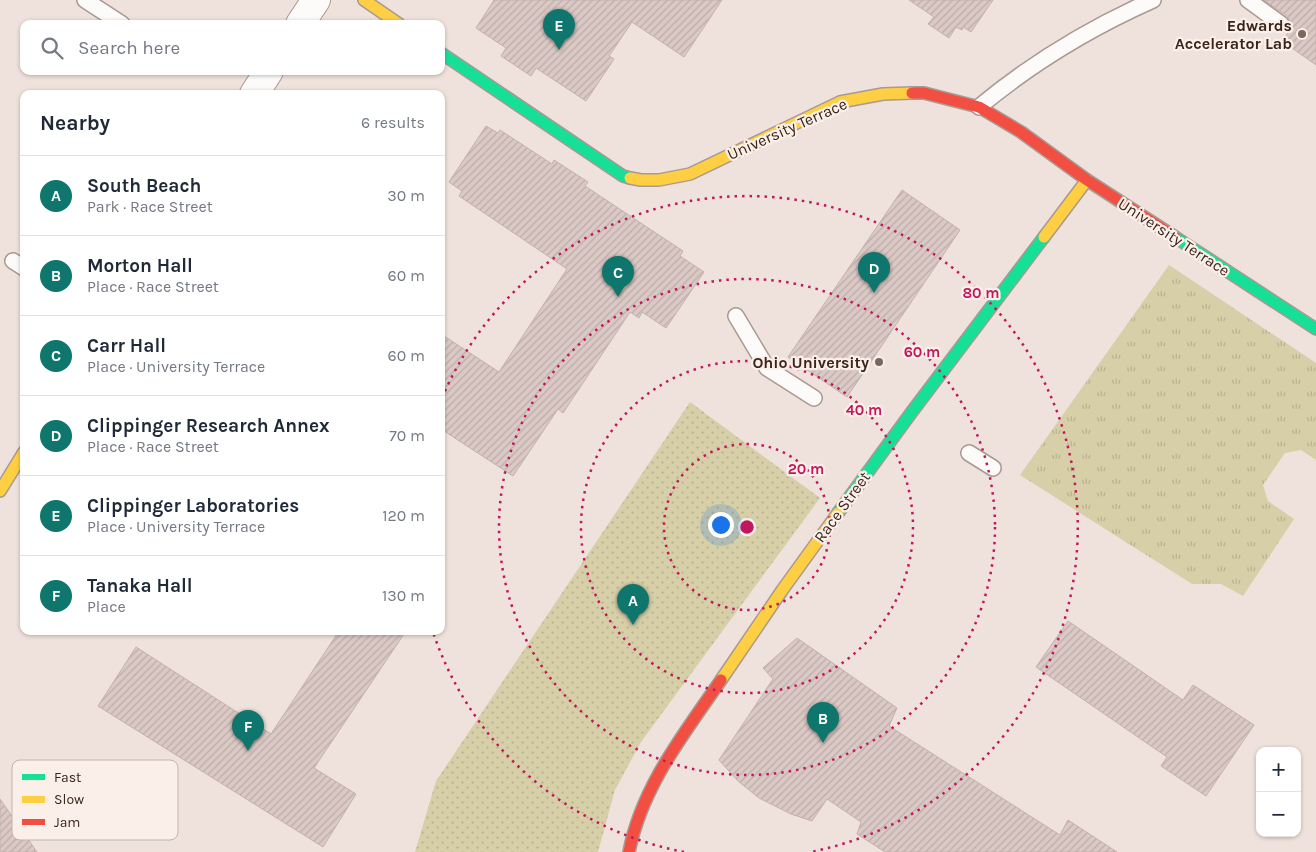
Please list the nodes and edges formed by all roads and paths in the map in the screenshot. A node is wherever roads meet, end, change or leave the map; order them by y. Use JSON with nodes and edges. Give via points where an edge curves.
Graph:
{"nodes":[{"id":1,"x":85,"y":0,"type":"edge"},
{"id":2,"x":316,"y":0,"type":"edge"},
{"id":3,"x":364,"y":0,"type":"edge"},
{"id":4,"x":1153,"y":0,"type":"edge"},
{"id":5,"x":1248,"y":0,"type":"edge"},
{"id":6,"x":116,"y":20,"type":"edge"},
{"id":7,"x":303,"y":20,"type":"edge"},
{"id":8,"x":393,"y":20,"type":"edge"},
{"id":9,"x":1281,"y":24,"type":"dead end"},
{"id":10,"x":445,"y":56,"type":"edge"},
{"id":11,"x":266,"y":75,"type":"edge"},
{"id":12,"x":257,"y":90,"type":"edge"},
{"id":13,"x":979,"y":107,"type":"junction"},
{"id":14,"x":1087,"y":180,"type":"junction"},
{"id":15,"x":736,"y":316,"type":"dead end"},
{"id":16,"x":1316,"y":330,"type":"edge"},
{"id":17,"x":814,"y":398,"type":"dead end"},
{"id":18,"x":969,"y":453,"type":"dead end"},
{"id":19,"x":20,"y":458,"type":"edge"},
{"id":20,"x":992,"y":468,"type":"dead end"},
{"id":21,"x":0,"y":491,"type":"edge"},
{"id":22,"x":629,"y":852,"type":"edge"}],
"edges":[{"from":1,"to":6,"type":"lane"},
{"from":2,"to":7,"type":"street"},
{"from":3,"to":8,"type":"street"},
{"from":4,"to":13,"type":"lane","via":[[1034,64]]},
{"from":5,"to":9,"type":"lane"},
{"from":10,"to":13,"type":"street","name":"University Terrace","via":[[623,176],[641,180],[690,174],[840,102],[883,94],[924,93]]},
{"from":11,"to":12,"type":"street"},
{"from":13,"to":14,"type":"street","name":"University Terrace","via":[[1021,132]]},
{"from":14,"to":16,"type":"street","name":"University Terrace"},
{"from":14,"to":22,"type":"street","name":"Race Street","via":[[905,421],[783,589],[669,755],[651,784],[637,818]]},
{"from":15,"to":17,"type":"lane","via":[[767,368]]},
{"from":18,"to":20,"type":"lane"},
{"from":19,"to":21,"type":"street"}]}
